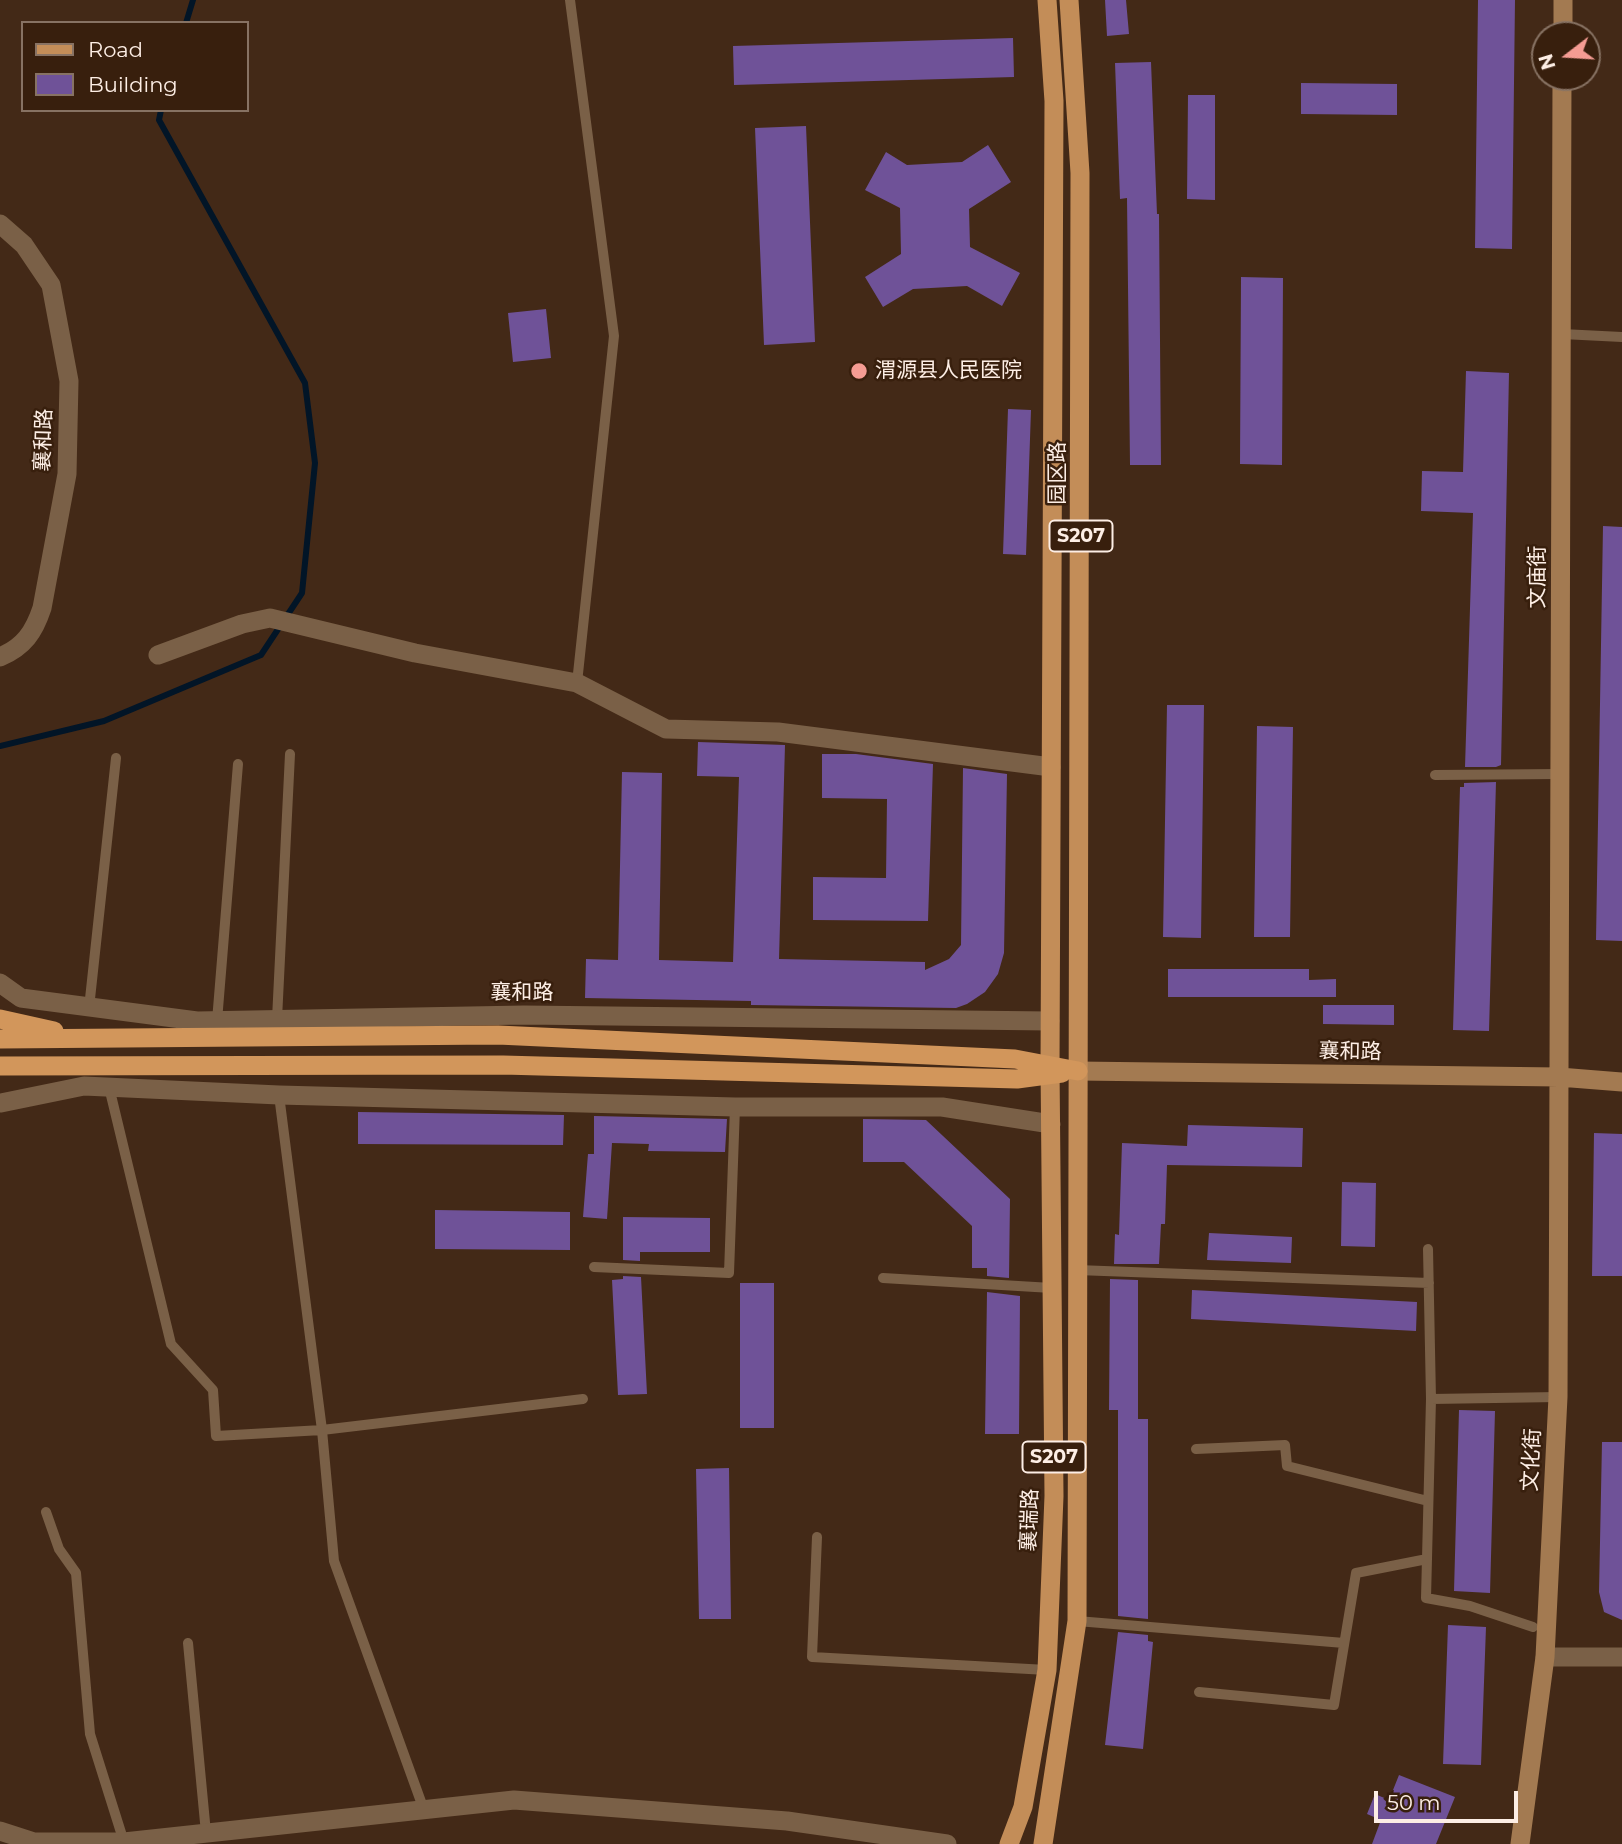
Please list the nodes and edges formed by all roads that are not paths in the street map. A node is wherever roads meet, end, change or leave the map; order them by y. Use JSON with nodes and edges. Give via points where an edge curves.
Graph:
{"nodes":[{"id":1,"x":570,"y":0,"type":"edge"},
{"id":2,"x":1047,"y":0,"type":"edge"},
{"id":3,"x":1069,"y":0,"type":"edge"},
{"id":4,"x":1563,"y":0,"type":"edge"},
{"id":5,"x":1563,"y":21,"type":"edge"},
{"id":6,"x":1563,"y":91,"type":"edge"},
{"id":7,"x":0,"y":225,"type":"edge"},
{"id":8,"x":1562,"y":334,"type":"junction"},
{"id":9,"x":1622,"y":337,"type":"edge"},
{"id":10,"x":158,"y":655,"type":"dead end"},
{"id":11,"x":0,"y":657,"type":"edge"},
{"id":12,"x":577,"y":682,"type":"junction"},
{"id":13,"x":290,"y":754,"type":"dead end"},
{"id":14,"x":116,"y":758,"type":"dead end"},
{"id":15,"x":238,"y":765,"type":"dead end"},
{"id":16,"x":1051,"y":766,"type":"junction"},
{"id":17,"x":1435,"y":775,"type":"dead end"},
{"id":18,"x":1560,"y":775,"type":"junction"},
{"id":19,"x":0,"y":983,"type":"edge"},
{"id":20,"x":89,"y":1008,"type":"junction"},
{"id":21,"x":0,"y":1019,"type":"edge"},
{"id":22,"x":277,"y":1020,"type":"junction"},
{"id":23,"x":217,"y":1021,"type":"junction"},
{"id":24,"x":1050,"y":1021,"type":"junction"},
{"id":25,"x":0,"y":1039,"type":"edge"},
{"id":26,"x":93,"y":1039,"type":"junction"},
{"id":27,"x":0,"y":1066,"type":"edge"},
{"id":28,"x":1050,"y":1066,"type":"junction"},
{"id":29,"x":38,"y":1067,"type":"junction"},
{"id":30,"x":1078,"y":1071,"type":"junction"},
{"id":31,"x":1559,"y":1077,"type":"junction"},
{"id":32,"x":0,"y":1079,"type":"edge"},
{"id":33,"x":1622,"y":1082,"type":"edge"},
{"id":34,"x":109,"y":1087,"type":"junction"},
{"id":35,"x":279,"y":1095,"type":"junction"},
{"id":36,"x":1,"y":1103,"type":"edge"},
{"id":37,"x":735,"y":1107,"type":"junction"},
{"id":38,"x":1051,"y":1124,"type":"junction"},
{"id":39,"x":1428,"y":1249,"type":"dead end"},
{"id":40,"x":594,"y":1268,"type":"dead end"},
{"id":41,"x":1077,"y":1270,"type":"junction"},
{"id":42,"x":883,"y":1278,"type":"dead end"},
{"id":43,"x":1429,"y":1283,"type":"junction"},
{"id":44,"x":1052,"y":1288,"type":"junction"},
{"id":45,"x":1558,"y":1397,"type":"junction"},
{"id":46,"x":583,"y":1399,"type":"dead end"},
{"id":47,"x":1431,"y":1399,"type":"junction"},
{"id":48,"x":322,"y":1430,"type":"junction"},
{"id":49,"x":1196,"y":1449,"type":"dead end"},
{"id":50,"x":1428,"y":1501,"type":"junction"},
{"id":51,"x":46,"y":1512,"type":"dead end"},
{"id":52,"x":817,"y":1537,"type":"dead end"},
{"id":53,"x":1427,"y":1559,"type":"junction"},
{"id":54,"x":1077,"y":1621,"type":"junction"},
{"id":55,"x":1533,"y":1627,"type":"dead end"},
{"id":56,"x":188,"y":1643,"type":"dead end"},
{"id":57,"x":1344,"y":1643,"type":"junction"},
{"id":58,"x":1545,"y":1657,"type":"junction"},
{"id":59,"x":1622,"y":1657,"type":"edge"},
{"id":60,"x":1046,"y":1670,"type":"junction"},
{"id":61,"x":1199,"y":1692,"type":"dead end"},
{"id":62,"x":425,"y":1810,"type":"junction"},
{"id":63,"x":0,"y":1831,"type":"edge"},
{"id":64,"x":206,"y":1833,"type":"junction"},
{"id":65,"x":124,"y":1842,"type":"junction"},
{"id":66,"x":947,"y":1844,"type":"edge"},
{"id":67,"x":1009,"y":1844,"type":"edge"},
{"id":68,"x":1043,"y":1844,"type":"edge"},
{"id":69,"x":1520,"y":1844,"type":"edge"}],
"edges":[{"from":1,"to":12,"type":"lane","via":[[614,336]]},
{"from":2,"to":16,"type":"main road","name":"园区路","number":"S207","via":[[1054,101]]},
{"from":3,"to":30,"type":"main road","name":"园区路","number":"S207","via":[[1080,187]]},
{"from":4,"to":5,"type":"main road"},
{"from":6,"to":8,"type":"main road","name":"文庙街"},
{"from":7,"to":11,"type":"street","name":"襄和路","via":[[24,245],[51,285],[69,381],[67,474],[42,608],[26,641]]},
{"from":8,"to":9,"type":"lane"},
{"from":8,"to":18,"type":"main road","name":"文庙街"},
{"from":10,"to":12,"type":"street","via":[[270,618],[415,653]]},
{"from":12,"to":16,"type":"street","via":[[666,729],[778,732]]},
{"from":13,"to":22,"type":"lane"},
{"from":14,"to":20,"type":"lane"},
{"from":15,"to":23,"type":"lane"},
{"from":16,"to":24,"type":"main road","name":"园区路","number":"S207"},
{"from":17,"to":18,"type":"lane"},
{"from":18,"to":31,"type":"main road","name":"文庙街"},
{"from":19,"to":20,"type":"street","name":"襄和路","via":[[21,998]]},
{"from":20,"to":23,"type":"street","name":"襄和路"},
{"from":21,"to":26,"type":"highway"},
{"from":22,"to":23,"type":"street","name":"襄和路"},
{"from":22,"to":24,"type":"street","name":"襄和路","via":[[524,1015]]},
{"from":24,"to":28,"type":"main road","name":"园区路","number":"S207"},
{"from":25,"to":26,"type":"highway"},
{"from":26,"to":28,"type":"highway","via":[[498,1035],[1015,1059]]},
{"from":27,"to":29,"type":"highway"},
{"from":28,"to":30,"type":"highway"},
{"from":28,"to":38,"type":"main road","name":"襄瑞路","number":"S207"},
{"from":29,"to":30,"type":"highway","via":[[503,1065],[1017,1079]]},
{"from":29,"to":32,"type":"highway"},
{"from":30,"to":31,"type":"main road","name":"襄和路"},
{"from":30,"to":41,"type":"main road","number":"S207"},
{"from":31,"to":33,"type":"main road","name":"襄和路"},
{"from":31,"to":45,"type":"main road","name":"文化街"},
{"from":34,"to":35,"type":"street"},
{"from":34,"to":36,"type":"street","via":[[83,1086]]},
{"from":34,"to":48,"type":"lane","via":[[171,1344],[213,1390],[216,1436]]},
{"from":35,"to":37,"type":"street"},
{"from":35,"to":48,"type":"lane"},
{"from":37,"to":38,"type":"street","via":[[942,1107]]},
{"from":37,"to":40,"type":"lane","via":[[729,1273]]},
{"from":38,"to":44,"type":"main road","name":"襄瑞路","number":"S207"},
{"from":39,"to":43,"type":"lane"},
{"from":41,"to":43,"type":"lane"},
{"from":41,"to":54,"type":"main road","number":"S207"},
{"from":42,"to":44,"type":"lane"},
{"from":43,"to":47,"type":"lane"},
{"from":44,"to":60,"type":"main road","name":"襄瑞路","number":"S207","via":[[1054,1496]]},
{"from":45,"to":47,"type":"lane"},
{"from":45,"to":58,"type":"main road","name":"文化街"},
{"from":46,"to":48,"type":"lane"},
{"from":47,"to":50,"type":"lane"},
{"from":48,"to":62,"type":"lane","via":[[334,1561]]},
{"from":49,"to":50,"type":"lane","via":[[1285,1445],[1287,1466]]},
{"from":50,"to":53,"type":"lane"},
{"from":51,"to":65,"type":"lane","via":[[59,1549],[76,1573],[90,1734]]},
{"from":52,"to":60,"type":"lane","via":[[812,1657]]},
{"from":53,"to":55,"type":"lane","via":[[1426,1598],[1470,1606]]},
{"from":53,"to":57,"type":"lane","via":[[1356,1573]]},
{"from":54,"to":57,"type":"lane"},
{"from":54,"to":68,"type":"main road","number":"S207"},
{"from":56,"to":64,"type":"lane"},
{"from":57,"to":61,"type":"lane","via":[[1334,1705]]},
{"from":58,"to":59,"type":"street"},
{"from":58,"to":69,"type":"main road","name":"文化街"},
{"from":60,"to":67,"type":"main road","name":"襄瑞路","number":"S207","via":[[1023,1807]]},
{"from":62,"to":64,"type":"street"},
{"from":62,"to":66,"type":"street","via":[[514,1800],[787,1821]]},
{"from":63,"to":65,"type":"street","via":[[34,1842]]},
{"from":64,"to":65,"type":"street"}]}
